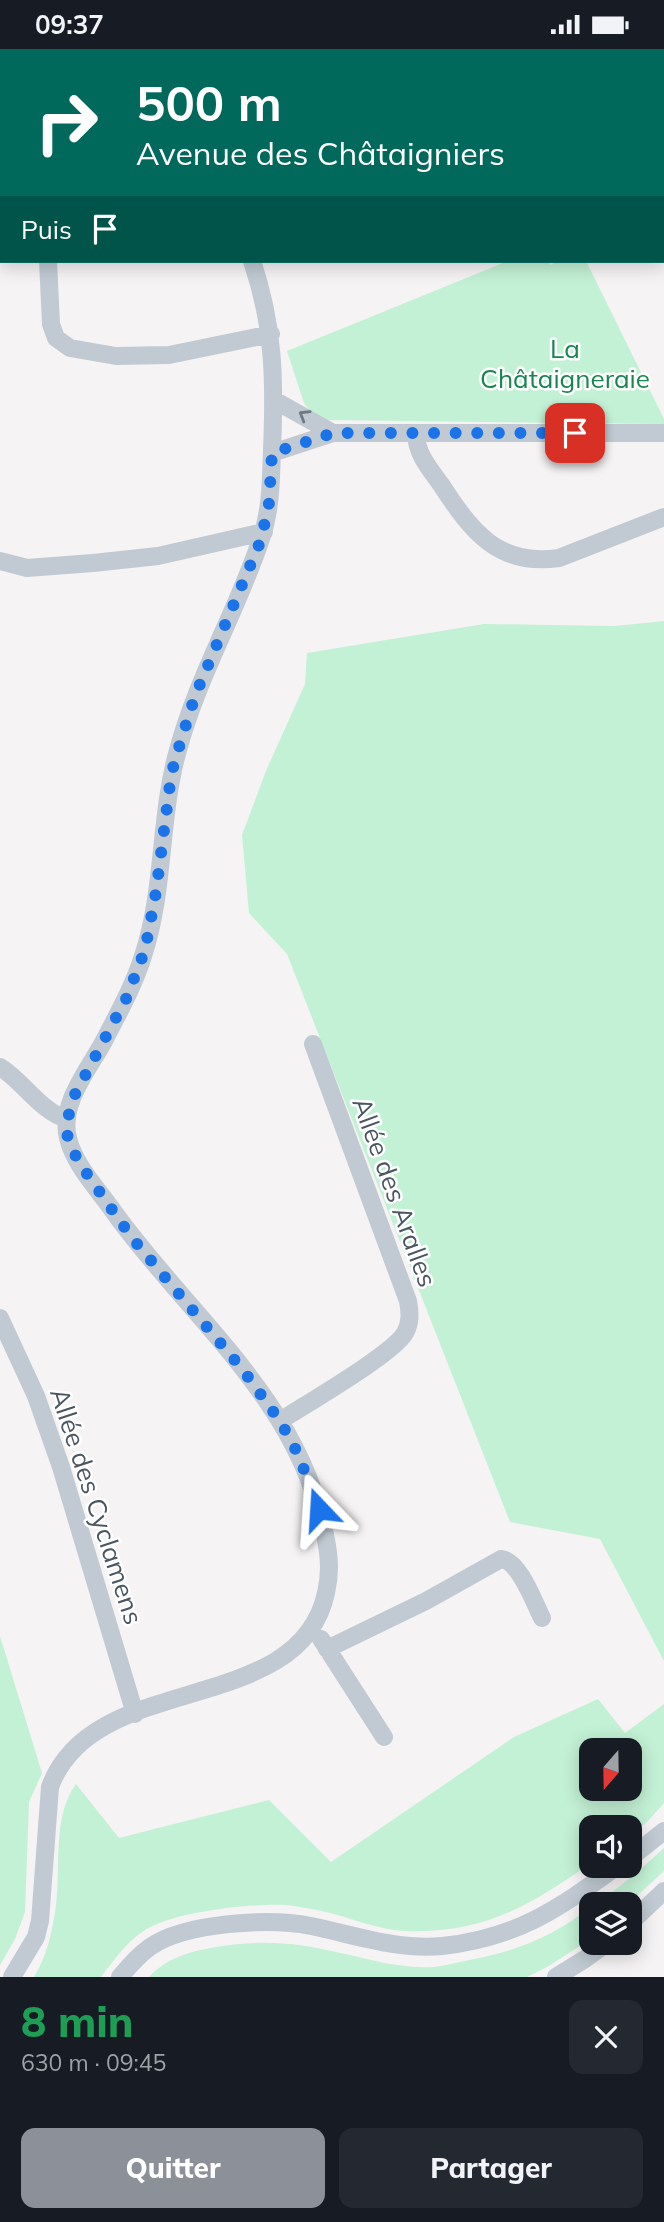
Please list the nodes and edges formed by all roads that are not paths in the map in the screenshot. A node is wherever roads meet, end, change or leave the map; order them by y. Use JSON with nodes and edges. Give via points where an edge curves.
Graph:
{"nodes":[{"id":1,"x":48,"y":263,"type":"edge"},
{"id":2,"x":253,"y":263,"type":"edge"},
{"id":3,"x":271,"y":334,"type":"junction"},
{"id":4,"x":274,"y":400,"type":"junction"},
{"id":5,"x":333,"y":433,"type":"junction"},
{"id":6,"x":416,"y":433,"type":"junction"},
{"id":7,"x":664,"y":433,"type":"edge"},
{"id":8,"x":272,"y":453,"type":"junction"},
{"id":9,"x":664,"y":517,"type":"edge"},
{"id":10,"x":264,"y":532,"type":"junction"},
{"id":11,"x":0,"y":561,"type":"edge"},
{"id":12,"x":313,"y":1044,"type":"dead end"},
{"id":13,"x":0,"y":1067,"type":"edge"},
{"id":14,"x":67,"y":1119,"type":"junction"},
{"id":15,"x":0,"y":1318,"type":"edge"},
{"id":16,"x":280,"y":1421,"type":"junction"},
{"id":17,"x":542,"y":1618,"type":"dead end"},
{"id":18,"x":312,"y":1628,"type":"junction"},
{"id":19,"x":327,"y":1649,"type":"junction"},
{"id":20,"x":135,"y":1714,"type":"junction"},
{"id":21,"x":384,"y":1737,"type":"dead end"},
{"id":22,"x":664,"y":1831,"type":"edge"},
{"id":23,"x":642,"y":1848,"type":"edge"},
{"id":24,"x":600,"y":1878,"type":"edge"},
{"id":25,"x":664,"y":1891,"type":"edge"},
{"id":26,"x":642,"y":1912,"type":"edge"},
{"id":27,"x":590,"y":1955,"type":"edge"},
{"id":28,"x":12,"y":1977,"type":"edge"},
{"id":29,"x":120,"y":1977,"type":"edge"},
{"id":30,"x":556,"y":1977,"type":"edge"}],
"edges":[{"from":1,"to":3,"type":"street","via":[[51,324],[56,338],[70,348],[116,356],[169,355]]},
{"from":2,"to":3,"type":"street"},
{"from":3,"to":4,"type":"street"},
{"from":5,"to":4,"type":"street","one_way":true},
{"from":4,"to":8,"type":"street"},
{"from":5,"to":6,"type":"street"},
{"from":5,"to":8,"type":"street"},
{"from":6,"to":7,"type":"street"},
{"from":6,"to":9,"type":"street","via":[[420,453],[462,515],[492,546],[518,558],[559,558]]},
{"from":8,"to":10,"type":"street"},
{"from":10,"to":11,"type":"street","via":[[158,556],[27,568]]},
{"from":10,"to":14,"type":"street","via":[[181,738],[143,956],[126,999],[79,1084]]},
{"from":12,"to":16,"type":"street","name":"Allée des Aralles","via":[[410,1314],[406,1331],[391,1348]]},
{"from":13,"to":14,"type":"street","via":[[57,1116]]},
{"from":14,"to":16,"type":"street","via":[[72,1150],[132,1238]]},
{"from":15,"to":20,"type":"street","name":"Allée des Cyclamens","via":[[61,1467]]},
{"from":16,"to":18,"type":"street","via":[[313,1490],[328,1549],[327,1589]]},
{"from":17,"to":19,"type":"street","via":[[515,1565],[501,1559]]},
{"from":18,"to":19,"type":"street"},
{"from":18,"to":20,"type":"street","via":[[290,1652],[261,1668]]},
{"from":19,"to":21,"type":"street"},
{"from":20,"to":28,"type":"street","via":[[83,1739],[55,1776],[48,1801],[40,1921],[36,1937]]},
{"from":22,"to":23,"type":"street"},
{"from":24,"to":29,"type":"street","via":[[543,1917],[470,1942],[416,1947],[293,1923],[244,1923],[166,1939],[140,1955]]},
{"from":25,"to":26,"type":"street"},
{"from":27,"to":30,"type":"street"}]}
